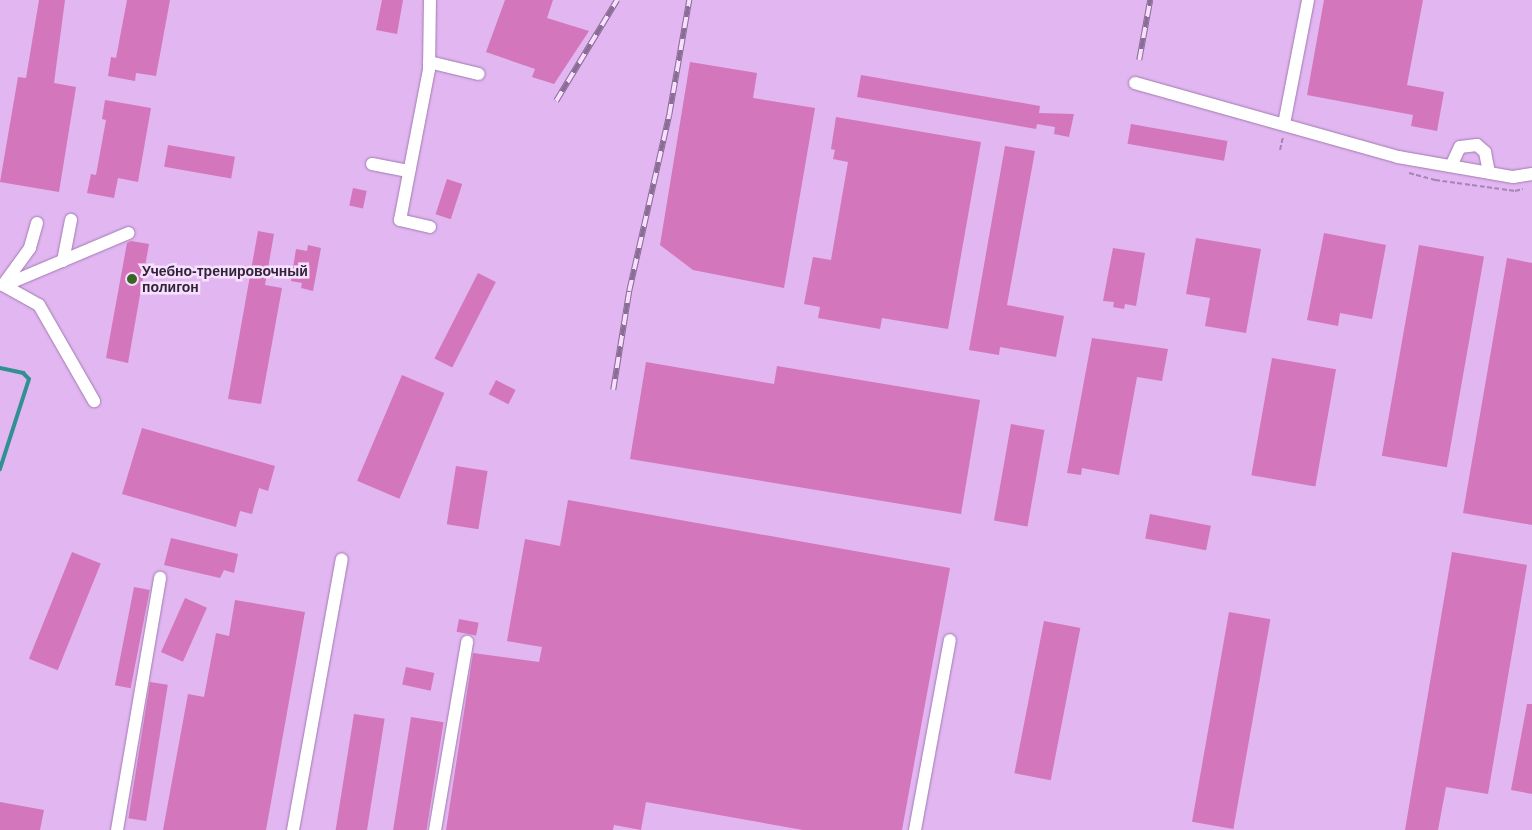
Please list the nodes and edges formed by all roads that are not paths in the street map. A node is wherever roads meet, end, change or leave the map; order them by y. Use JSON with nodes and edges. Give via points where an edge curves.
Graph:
{"nodes":[{"id":1,"x":430,"y":0,"type":"edge"},
{"id":2,"x":1308,"y":0,"type":"edge"},
{"id":3,"x":429,"y":62,"type":"junction"},
{"id":4,"x":479,"y":74,"type":"dead end"},
{"id":5,"x":1135,"y":83,"type":"dead end"},
{"id":6,"x":1284,"y":124,"type":"junction"},
{"id":7,"x":372,"y":164,"type":"dead end"},
{"id":8,"x":1451,"y":166,"type":"junction"},
{"id":9,"x":409,"y":171,"type":"junction"},
{"id":10,"x":1489,"y":173,"type":"junction"},
{"id":11,"x":1532,"y":174,"type":"edge"},
{"id":12,"x":71,"y":220,"type":"dead end"},
{"id":13,"x":37,"y":223,"type":"dead end"},
{"id":14,"x":430,"y":227,"type":"dead end"},
{"id":15,"x":128,"y":233,"type":"dead end"},
{"id":16,"x":63,"y":261,"type":"junction"},
{"id":17,"x":2,"y":285,"type":"edge"},
{"id":18,"x":94,"y":401,"type":"dead end"},
{"id":19,"x":342,"y":559,"type":"dead end"},
{"id":20,"x":160,"y":578,"type":"dead end"},
{"id":21,"x":950,"y":640,"type":"dead end"},
{"id":22,"x":467,"y":642,"type":"dead end"},
{"id":23,"x":117,"y":830,"type":"edge"},
{"id":24,"x":293,"y":830,"type":"edge"},
{"id":25,"x":436,"y":830,"type":"edge"},
{"id":26,"x":915,"y":830,"type":"edge"}],
"edges":[{"from":1,"to":3,"type":"lane"},
{"from":2,"to":6,"type":"lane"},
{"from":3,"to":4,"type":"lane"},
{"from":3,"to":9,"type":"lane"},
{"from":5,"to":6,"type":"lane"},
{"from":6,"to":8,"type":"lane"},
{"from":7,"to":9,"type":"lane"},
{"from":8,"to":10,"type":"lane"},
{"from":8,"to":10,"type":"lane","via":[[1460,147],[1477,145],[1485,152]]},
{"from":9,"to":14,"type":"lane","via":[[400,220]]},
{"from":10,"to":11,"type":"lane","via":[[1513,177]]},
{"from":12,"to":16,"type":"lane"},
{"from":13,"to":17,"type":"lane","via":[[30,248]]},
{"from":15,"to":16,"type":"lane"},
{"from":16,"to":17,"type":"lane"},
{"from":17,"to":18,"type":"lane","via":[[39,305]]},
{"from":19,"to":24,"type":"lane"},
{"from":20,"to":23,"type":"lane"},
{"from":21,"to":26,"type":"lane"},
{"from":22,"to":25,"type":"lane"}]}
